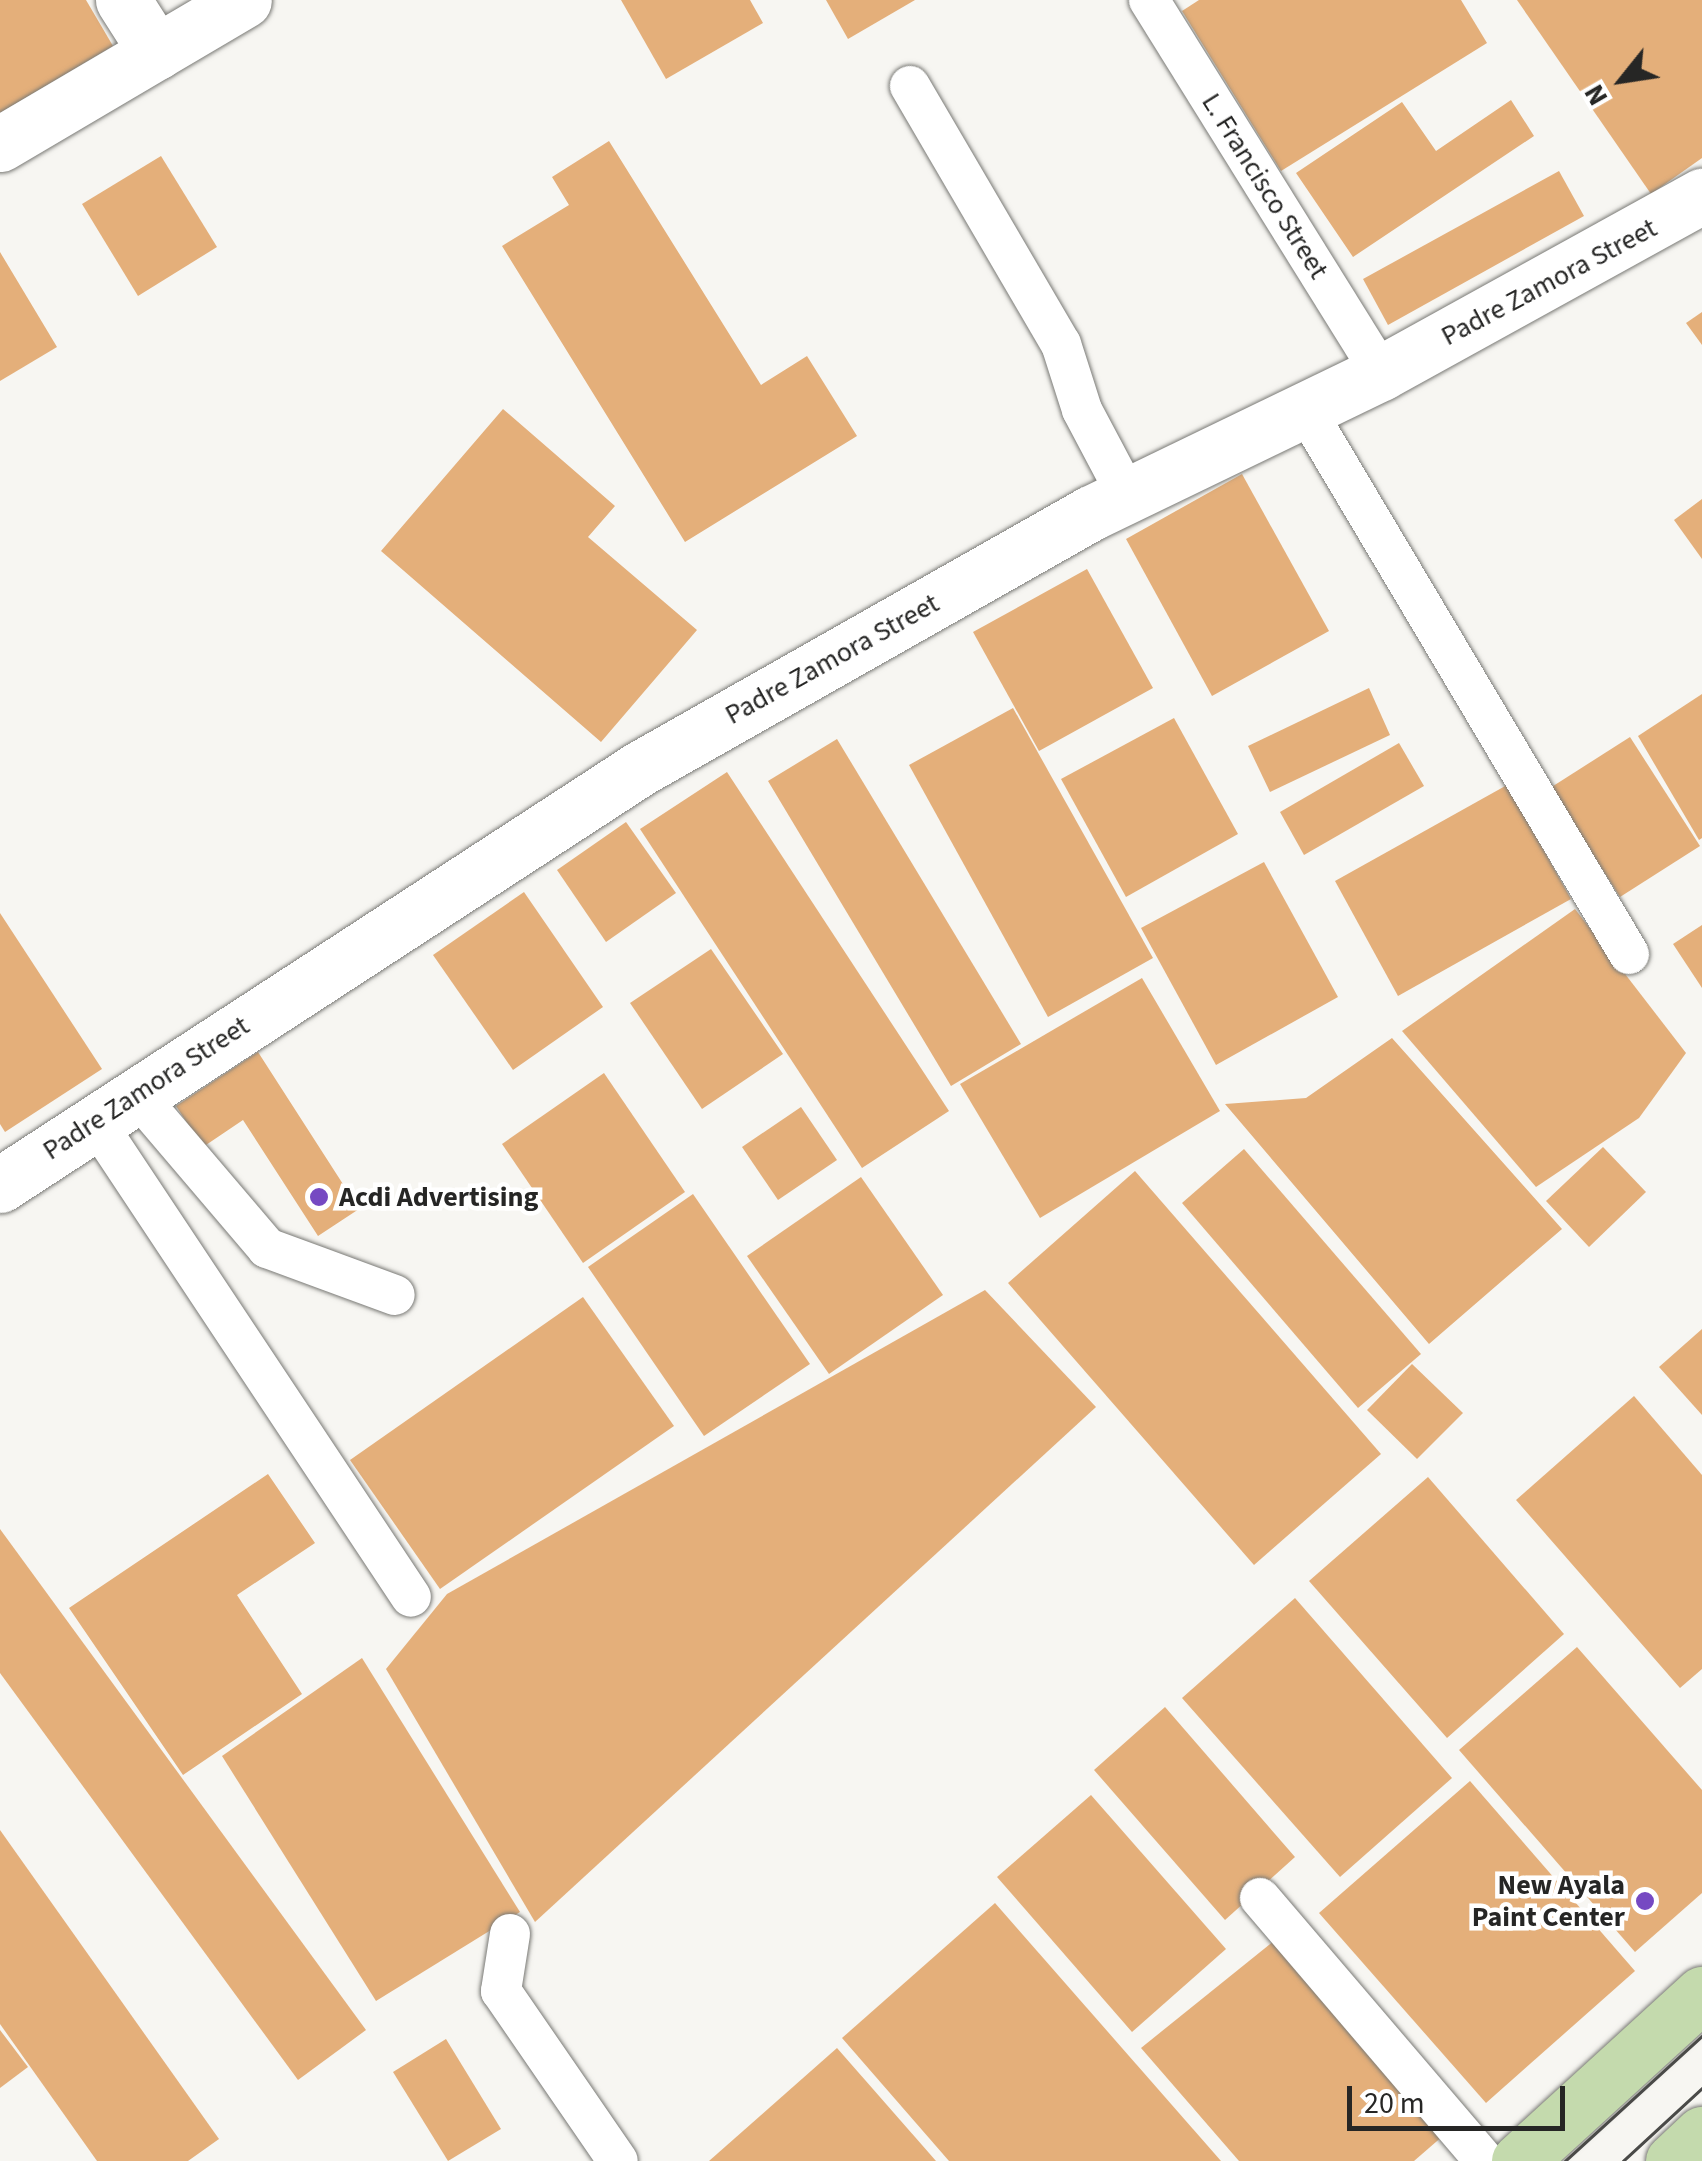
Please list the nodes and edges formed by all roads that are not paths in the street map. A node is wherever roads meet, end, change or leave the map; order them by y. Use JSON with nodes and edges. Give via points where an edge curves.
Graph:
{"nodes":[{"id":1,"x":123,"y":0,"type":"edge"},
{"id":2,"x":244,"y":0,"type":"edge"},
{"id":3,"x":1149,"y":0,"type":"edge"},
{"id":4,"x":156,"y":52,"type":"junction"},
{"id":5,"x":910,"y":86,"type":"dead end"},
{"id":6,"x":0,"y":144,"type":"edge"},
{"id":7,"x":1702,"y":196,"type":"edge"},
{"id":8,"x":1381,"y":373,"type":"junction"},
{"id":9,"x":1304,"y":408,"type":"junction"},
{"id":10,"x":1127,"y":495,"type":"junction"},
{"id":11,"x":1629,"y":954,"type":"dead end"},
{"id":12,"x":115,"y":1107,"type":"junction"},
{"id":13,"x":0,"y":1185,"type":"edge"},
{"id":14,"x":395,"y":1294,"type":"dead end"},
{"id":15,"x":411,"y":1597,"type":"dead end"},
{"id":16,"x":1260,"y":1898,"type":"dead end"},
{"id":17,"x":510,"y":1934,"type":"dead end"},
{"id":18,"x":1702,"y":1994,"type":"edge"},
{"id":19,"x":1702,"y":2134,"type":"edge"},
{"id":20,"x":618,"y":2161,"type":"edge"},
{"id":21,"x":1485,"y":2161,"type":"edge"},
{"id":22,"x":1519,"y":2161,"type":"edge"},
{"id":23,"x":1673,"y":2161,"type":"edge"}],
"edges":[{"from":1,"to":4,"type":"street"},
{"from":2,"to":4,"type":"street"},
{"from":3,"to":8,"type":"lane","name":"L. Francisco Street"},
{"from":4,"to":6,"type":"street"},
{"from":5,"to":10,"type":"lane","via":[[1061,344],[1082,410]]},
{"from":7,"to":8,"type":"street","name":"Padre Zamora Street"},
{"from":8,"to":9,"type":"street","name":"Padre Zamora Street"},
{"from":9,"to":10,"type":"street","name":"Padre Zamora Street"},
{"from":9,"to":11,"type":"lane"},
{"from":10,"to":12,"type":"street","name":"Padre Zamora Street","via":[[639,769]]},
{"from":12,"to":13,"type":"street","name":"Padre Zamora Street"},
{"from":12,"to":14,"type":"lane","via":[[267,1248]]},
{"from":12,"to":15,"type":"lane"},
{"from":16,"to":21,"type":"lane"},
{"from":17,"to":20,"type":"lane","via":[[501,1991]]},
{"from":18,"to":22,"type":"main road"},
{"from":19,"to":23,"type":"main road"}]}
